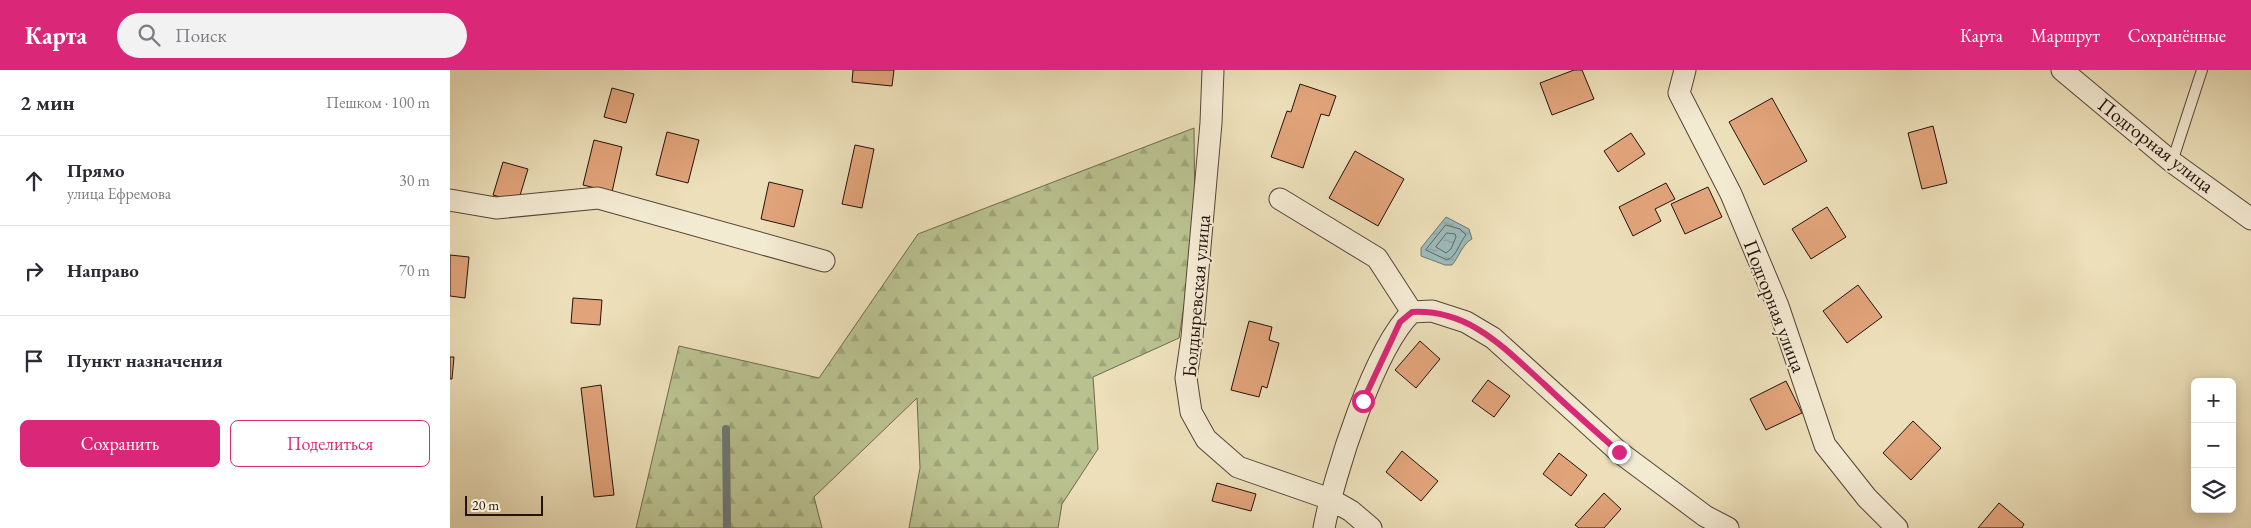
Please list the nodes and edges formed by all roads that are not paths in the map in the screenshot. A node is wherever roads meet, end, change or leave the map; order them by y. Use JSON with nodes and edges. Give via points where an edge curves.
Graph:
{"nodes":[{"id":1,"x":1213,"y":70,"type":"edge"},
{"id":2,"x":1685,"y":70,"type":"edge"},
{"id":3,"x":2062,"y":70,"type":"edge"},
{"id":4,"x":2202,"y":70,"type":"edge"},
{"id":5,"x":2172,"y":162,"type":"junction"},
{"id":6,"x":1280,"y":199,"type":"dead end"},
{"id":7,"x":450,"y":200,"type":"edge"},
{"id":8,"x":2251,"y":219,"type":"edge"},
{"id":9,"x":824,"y":261,"type":"dead end"},
{"id":10,"x":1412,"y":312,"type":"junction"},
{"id":11,"x":1330,"y":499,"type":"junction"},
{"id":12,"x":1324,"y":528,"type":"edge"},
{"id":13,"x":1371,"y":528,"type":"edge"},
{"id":14,"x":1728,"y":528,"type":"edge"},
{"id":15,"x":1897,"y":528,"type":"edge"}],
"edges":[{"from":1,"to":11,"type":"street","name":"Болдыревская улица","via":[[1186,378],[1191,412],[1206,439],[1238,467]]},
{"from":2,"to":15,"type":"street","name":"Подгорная улица","via":[[1679,93],[1731,194],[1778,306],[1825,445],[1867,498]]},
{"from":3,"to":5,"type":"street","name":"Подгорная улица"},
{"from":4,"to":5,"type":"lane"},
{"from":5,"to":8,"type":"street","name":"Подгорная улица"},
{"from":6,"to":10,"type":"street","via":[[1377,258]]},
{"from":7,"to":9,"type":"street","via":[[496,208],[598,198]]},
{"from":10,"to":11,"type":"street","via":[[1400,322],[1363,401]]},
{"from":10,"to":14,"type":"street","via":[[1432,311],[1466,322],[1492,338],[1619,452],[1705,516]]},
{"from":11,"to":12,"type":"street"},
{"from":11,"to":13,"type":"street","name":"Болдыревская улица"}]}
